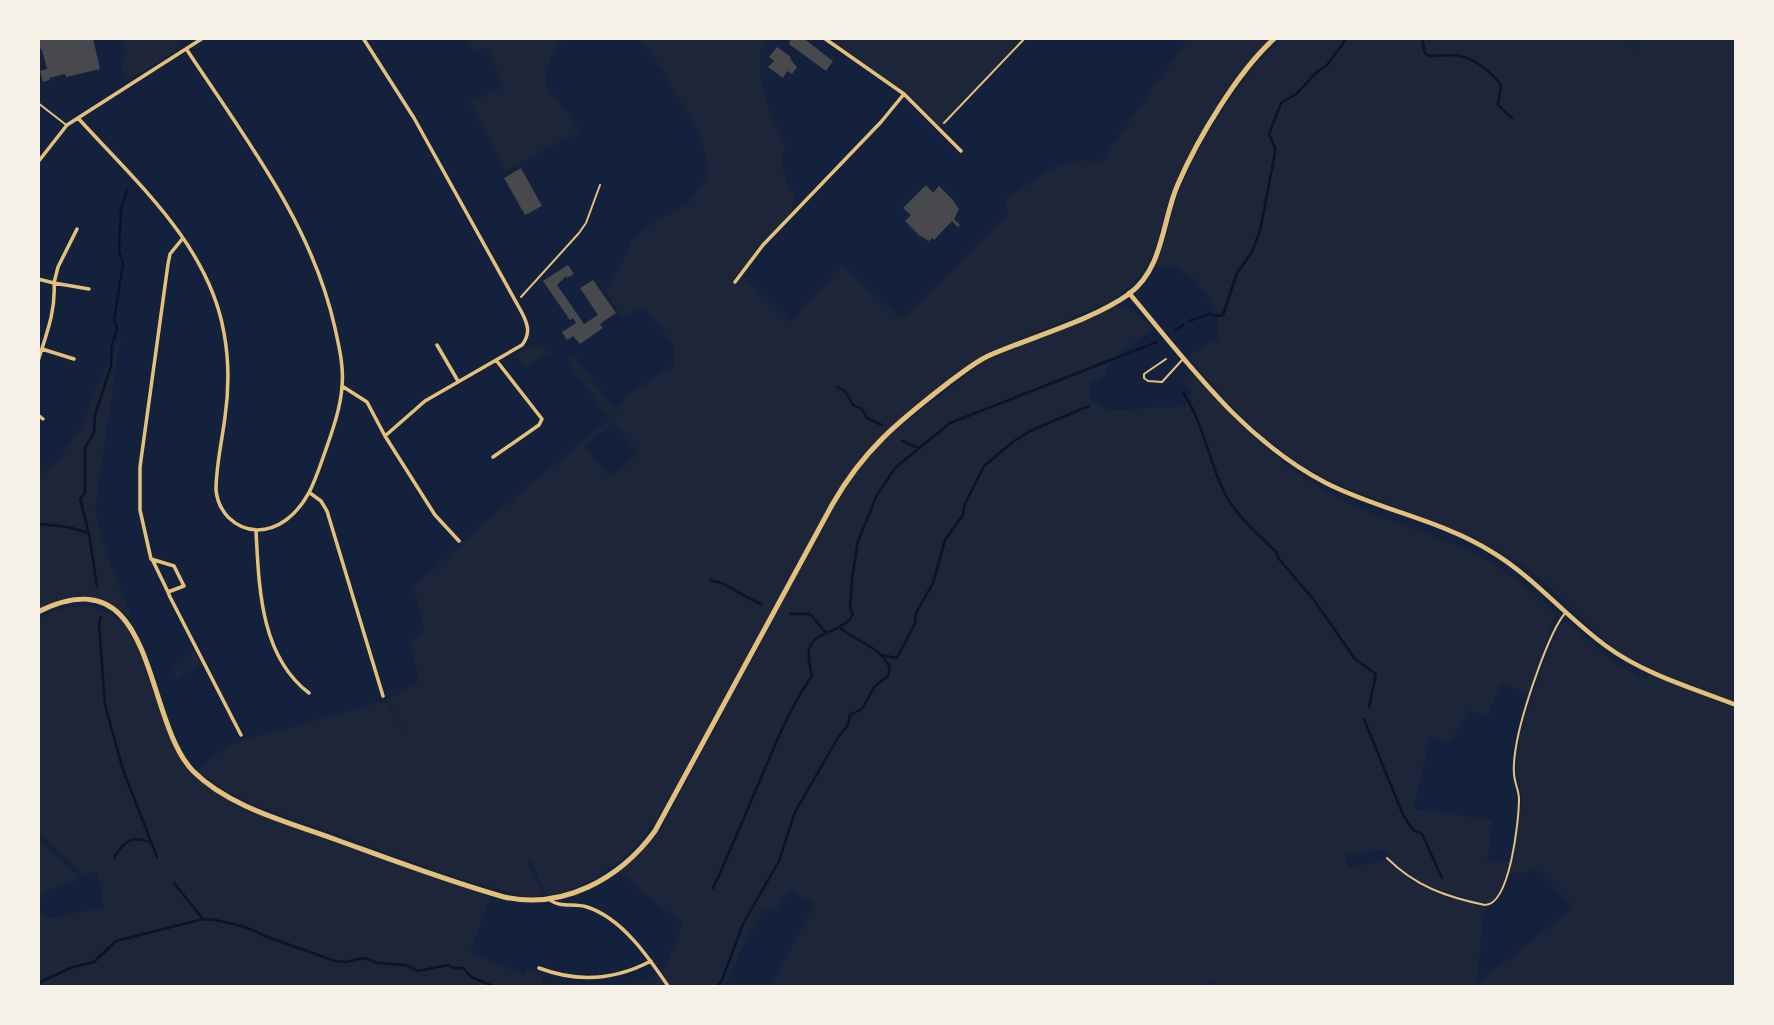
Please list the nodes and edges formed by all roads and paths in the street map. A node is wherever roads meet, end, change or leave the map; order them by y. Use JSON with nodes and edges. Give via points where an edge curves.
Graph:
{"nodes":[{"id":1,"x":203,"y":38,"type":"edge"},
{"id":2,"x":363,"y":38,"type":"edge"},
{"id":3,"x":824,"y":38,"type":"edge"},
{"id":4,"x":1026,"y":38,"type":"edge"},
{"id":5,"x":1275,"y":38,"type":"edge"},
{"id":6,"x":187,"y":50,"type":"junction"},
{"id":7,"x":904,"y":94,"type":"junction"},
{"id":8,"x":38,"y":103,"type":"edge"},
{"id":9,"x":78,"y":118,"type":"junction"},
{"id":10,"x":66,"y":125,"type":"junction"},
{"id":11,"x":940,"y":128,"type":"junction"},
{"id":12,"x":961,"y":151,"type":"dead end"},
{"id":13,"x":38,"y":162,"type":"edge"},
{"id":14,"x":600,"y":186,"type":"dead end"},
{"id":15,"x":77,"y":229,"type":"dead end"},
{"id":16,"x":183,"y":238,"type":"junction"},
{"id":17,"x":38,"y":279,"type":"edge"},
{"id":18,"x":736,"y":282,"type":"dead end"},
{"id":19,"x":54,"y":283,"type":"junction"},
{"id":20,"x":89,"y":289,"type":"dead end"},
{"id":21,"x":1129,"y":293,"type":"junction"},
{"id":22,"x":516,"y":303,"type":"junction"},
{"id":23,"x":437,"y":345,"type":"dead end"},
{"id":24,"x":42,"y":349,"type":"junction"},
{"id":25,"x":1184,"y":358,"type":"junction"},
{"id":26,"x":74,"y":359,"type":"dead end"},
{"id":27,"x":1166,"y":359,"type":"dead end"},
{"id":28,"x":496,"y":360,"type":"junction"},
{"id":29,"x":38,"y":361,"type":"edge"},
{"id":30,"x":458,"y":381,"type":"junction"},
{"id":31,"x":342,"y":386,"type":"junction"},
{"id":32,"x":38,"y":415,"type":"edge"},
{"id":33,"x":43,"y":419,"type":"dead end"},
{"id":34,"x":385,"y":436,"type":"junction"},
{"id":35,"x":493,"y":457,"type":"dead end"},
{"id":36,"x":310,"y":493,"type":"junction"},
{"id":37,"x":256,"y":531,"type":"junction"},
{"id":38,"x":459,"y":541,"type":"dead end"},
{"id":39,"x":151,"y":559,"type":"junction"},
{"id":40,"x":168,"y":592,"type":"junction"},
{"id":41,"x":38,"y":612,"type":"edge"},
{"id":42,"x":1566,"y":612,"type":"junction"},
{"id":43,"x":309,"y":693,"type":"dead end"},
{"id":44,"x":383,"y":696,"type":"dead end"},
{"id":45,"x":1735,"y":705,"type":"edge"},
{"id":46,"x":241,"y":735,"type":"dead end"},
{"id":47,"x":1387,"y":858,"type":"dead end"},
{"id":48,"x":550,"y":900,"type":"junction"},
{"id":49,"x":651,"y":961,"type":"junction"},
{"id":50,"x":539,"y":968,"type":"dead end"},
{"id":51,"x":668,"y":986,"type":"edge"}],
"edges":[{"from":1,"to":6,"type":"street"},
{"from":2,"to":22,"type":"street","via":[[414,118]]},
{"from":3,"to":7,"type":"street"},
{"from":4,"to":11,"type":"path"},
{"from":5,"to":21,"type":"main road","via":[[1248,68],[1207,131],[1178,184],[1152,266]]},
{"from":6,"to":9,"type":"street"},
{"from":6,"to":31,"type":"street","via":[[276,186],[309,250],[328,299],[341,354]]},
{"from":7,"to":11,"type":"street"},
{"from":7,"to":18,"type":"street","via":[[763,245]]},
{"from":8,"to":10,"type":"lane"},
{"from":9,"to":10,"type":"street"},
{"from":9,"to":16,"type":"street"},
{"from":10,"to":13,"type":"street"},
{"from":11,"to":12,"type":"street"},
{"from":14,"to":22,"type":"path","via":[[579,233]]},
{"from":15,"to":19,"type":"street"},
{"from":16,"to":37,"type":"street","via":[[214,292],[227,346],[216,492],[227,517]]},
{"from":16,"to":39,"type":"street","via":[[168,264],[140,467],[140,510]]},
{"from":17,"to":19,"type":"street"},
{"from":19,"to":20,"type":"street"},
{"from":19,"to":24,"type":"street"},
{"from":21,"to":25,"type":"street"},
{"from":21,"to":48,"type":"main road","via":[[984,358],[934,394],[872,449],[836,498],[654,831],[617,870]]},
{"from":22,"to":28,"type":"street","via":[[528,333],[522,345]]},
{"from":23,"to":30,"type":"street"},
{"from":24,"to":26,"type":"street"},
{"from":24,"to":29,"type":"street"},
{"from":25,"to":27,"type":"lane","via":[[1162,382],[1144,378]]},
{"from":25,"to":42,"type":"street","via":[[1229,410],[1284,458],[1347,492],[1482,546],[1532,580]]},
{"from":28,"to":30,"type":"street"},
{"from":28,"to":35,"type":"street","via":[[542,419]]},
{"from":30,"to":34,"type":"street","via":[[425,401]]},
{"from":31,"to":34,"type":"street","via":[[367,402]]},
{"from":31,"to":36,"type":"street"},
{"from":32,"to":33,"type":"street"},
{"from":34,"to":38,"type":"street","via":[[435,515]]},
{"from":36,"to":37,"type":"street","via":[[286,520]]},
{"from":36,"to":44,"type":"street","via":[[327,512]]},
{"from":37,"to":43,"type":"street","via":[[258,578],[273,643]]},
{"from":39,"to":40,"type":"street"},
{"from":39,"to":40,"type":"street","via":[[174,566],[184,586]]},
{"from":40,"to":46,"type":"street"},
{"from":41,"to":48,"type":"main road","via":[[82,600],[102,604],[124,618],[138,637],[166,720],[186,761],[198,776],[235,800],[492,893]]},
{"from":42,"to":45,"type":"street","via":[[1629,661]]},
{"from":42,"to":47,"type":"lane","via":[[1539,670],[1517,740],[1513,767],[1518,809],[1511,861],[1497,899],[1485,905],[1427,888]]},
{"from":48,"to":49,"type":"street","via":[[596,911]]},
{"from":49,"to":50,"type":"street","via":[[594,978],[563,976]]},
{"from":49,"to":51,"type":"street"}]}
